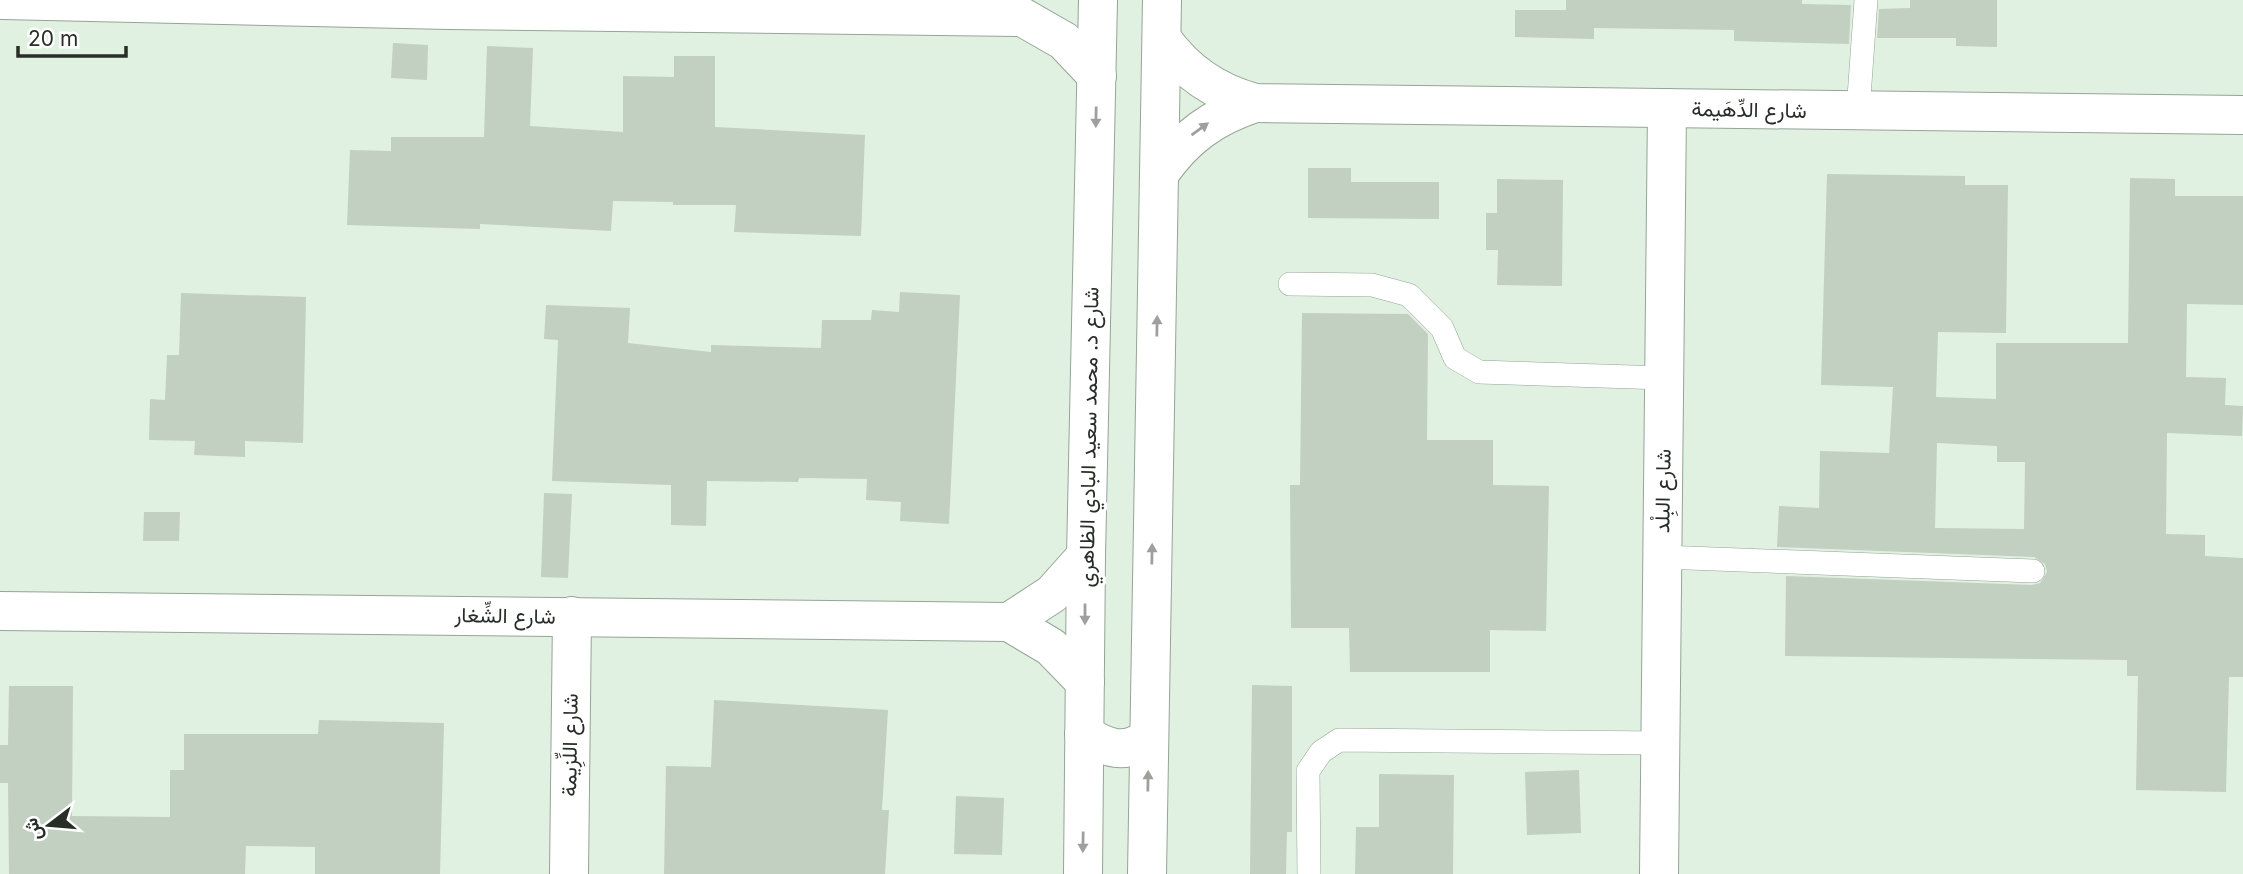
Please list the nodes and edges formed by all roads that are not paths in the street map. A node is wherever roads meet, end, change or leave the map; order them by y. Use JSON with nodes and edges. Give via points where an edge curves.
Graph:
{"nodes":[{"id":1,"x":3,"y":0,"type":"edge"},
{"id":2,"x":1098,"y":0,"type":"edge"},
{"id":3,"x":1163,"y":0,"type":"edge"},
{"id":4,"x":1866,"y":0,"type":"edge"},
{"id":5,"x":448,"y":5,"type":"edge"},
{"id":6,"x":1037,"y":9,"type":"edge"},
{"id":7,"x":1162,"y":39,"type":"junction"},
{"id":8,"x":1097,"y":76,"type":"junction"},
{"id":9,"x":1255,"y":103,"type":"junction"},
{"id":10,"x":1667,"y":108,"type":"junction"},
{"id":11,"x":1858,"y":111,"type":"junction"},
{"id":12,"x":2243,"y":115,"type":"edge"},
{"id":13,"x":1160,"y":173,"type":"junction"},
{"id":14,"x":1290,"y":284,"type":"dead end"},
{"id":15,"x":1664,"y":378,"type":"junction"},
{"id":16,"x":1086,"y":556,"type":"junction"},
{"id":17,"x":1662,"y":557,"type":"junction"},
{"id":18,"x":2033,"y":571,"type":"dead end"},
{"id":19,"x":0,"y":611,"type":"edge"},
{"id":20,"x":572,"y":616,"type":"junction"},
{"id":21,"x":1009,"y":622,"type":"junction"},
{"id":22,"x":1085,"y":682,"type":"junction"},
{"id":23,"x":1084,"y":734,"type":"junction"},
{"id":24,"x":1149,"y":738,"type":"junction"},
{"id":25,"x":1661,"y":743,"type":"junction"},
{"id":26,"x":569,"y":874,"type":"edge"},
{"id":27,"x":1083,"y":874,"type":"edge"},
{"id":28,"x":1147,"y":874,"type":"edge"},
{"id":29,"x":1309,"y":874,"type":"edge"},
{"id":30,"x":1659,"y":874,"type":"edge"}],
"edges":[{"from":1,"to":5,"type":"street"},
{"from":2,"to":8,"type":"street","name":"شارع د. محمد سعيد البادي الظاهري"},
{"from":3,"to":7,"type":"street"},
{"from":4,"to":11,"type":"lane"},
{"from":5,"to":6,"type":"street"},
{"from":6,"to":8,"type":"street"},
{"from":7,"to":9,"type":"street","name":"شارع الدِّهَيمة","via":[[1193,74],[1233,97]]},
{"from":7,"to":13,"type":"street"},
{"from":8,"to":16,"type":"street","name":"شارع د. محمد سعيد البادي الظاهري","one_way":true},
{"from":9,"to":10,"type":"street","name":"شارع الدِّهَيمة"},
{"from":13,"to":9,"type":"street","name":"شارع الدِّهَيمة","one_way":true,"via":[[1190,136]]},
{"from":10,"to":11,"type":"street","name":"شارع الدِّهَيمة"},
{"from":10,"to":15,"type":"street","name":"شارع البِلْد"},
{"from":11,"to":12,"type":"street","name":"شارع الدِّهَيمة"},
{"from":24,"to":13,"type":"street","one_way":true},
{"from":14,"to":15,"type":"lane","via":[[1371,285],[1409,295],[1442,328],[1455,358],[1479,372]]},
{"from":15,"to":17,"type":"street","name":"شارع البِلْد"},
{"from":16,"to":21,"type":"street","via":[[1052,594]]},
{"from":16,"to":22,"type":"street","name":"شارع د. محمد سعيد البادي الظاهري","one_way":true},
{"from":17,"to":18,"type":"lane"},
{"from":17,"to":25,"type":"street","name":"شارع البِلْد"},
{"from":19,"to":20,"type":"street","name":"شارع الشِّغار"},
{"from":20,"to":21,"type":"street","name":"شارع الشِّغار"},
{"from":20,"to":26,"type":"street","name":"شارع اللِّزِيمة"},
{"from":21,"to":22,"type":"street","name":"شارع الشِّغار","via":[[1051,647]]},
{"from":22,"to":23,"type":"street","name":"شارع د. محمد سعيد البادي الظاهري"},
{"from":23,"to":24,"type":"street","via":[[1110,749],[1138,746]]},
{"from":23,"to":27,"type":"street","name":"شارع د. محمد سعيد البادي الظاهري","one_way":true},
{"from":28,"to":24,"type":"street","one_way":true},
{"from":25,"to":29,"type":"lane","via":[[1339,740],[1321,752],[1308,771]]},
{"from":25,"to":30,"type":"street","name":"شارع البِلْد"}]}
